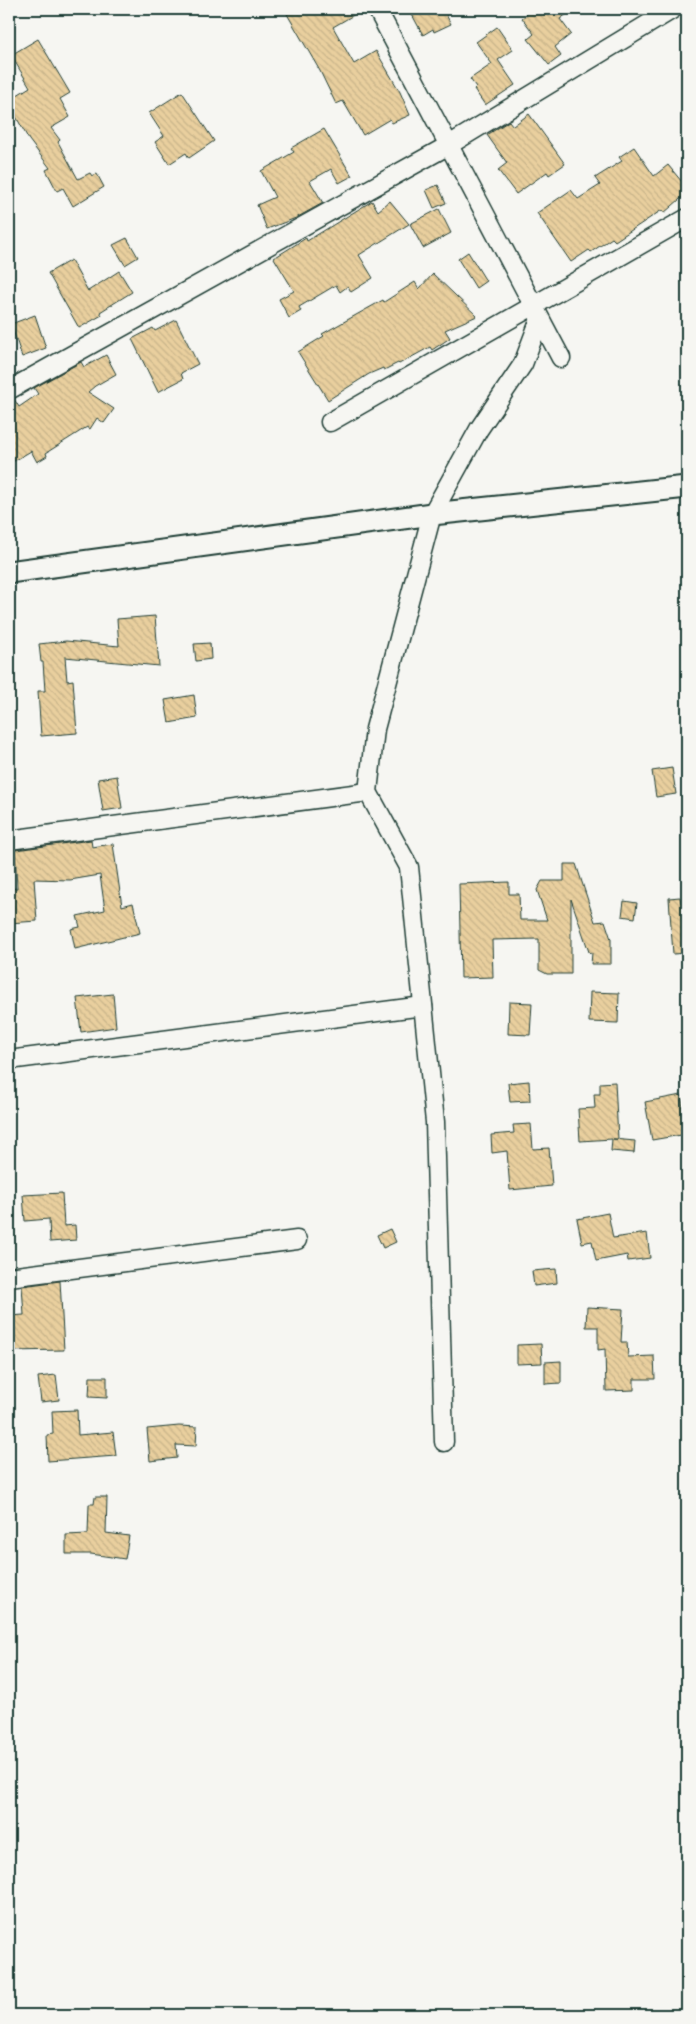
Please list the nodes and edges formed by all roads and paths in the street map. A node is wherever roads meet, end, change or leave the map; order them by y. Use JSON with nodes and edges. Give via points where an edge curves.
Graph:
{"nodes":[{"id":1,"x":377,"y":9,"type":"edge"},
{"id":2,"x":673,"y":9,"type":"edge"},
{"id":3,"x":449,"y":145,"type":"junction"},
{"id":4,"x":687,"y":218,"type":"edge"},
{"id":5,"x":537,"y":313,"type":"junction"},
{"id":6,"x":560,"y":358,"type":"dead end"},
{"id":7,"x":9,"y":390,"type":"edge"},
{"id":8,"x":330,"y":422,"type":"dead end"},
{"id":9,"x":687,"y":487,"type":"edge"},
{"id":10,"x":432,"y":514,"type":"junction"},
{"id":11,"x":9,"y":572,"type":"edge"},
{"id":12,"x":368,"y":792,"type":"junction"},
{"id":13,"x":9,"y":840,"type":"edge"},
{"id":14,"x":423,"y":1006,"type":"junction"},
{"id":15,"x":9,"y":1060,"type":"edge"},
{"id":16,"x":297,"y":1240,"type":"dead end"},
{"id":17,"x":9,"y":1277,"type":"edge"},
{"id":18,"x":444,"y":1442,"type":"dead end"}],
"edges":[{"from":1,"to":3,"type":"street"},
{"from":2,"to":3,"type":"street"},
{"from":3,"to":5,"type":"street"},
{"from":3,"to":7,"type":"street"},
{"from":4,"to":5,"type":"street"},
{"from":5,"to":6,"type":"street"},
{"from":5,"to":8,"type":"street"},
{"from":5,"to":10,"type":"street","via":[[523,364],[479,428]]},
{"from":9,"to":10,"type":"street"},
{"from":10,"to":11,"type":"street"},
{"from":10,"to":12,"type":"street","via":[[375,729]]},
{"from":12,"to":13,"type":"street"},
{"from":12,"to":14,"type":"street","via":[[409,867]]},
{"from":14,"to":15,"type":"street"},
{"from":14,"to":18,"type":"street","via":[[435,1122]]},
{"from":16,"to":17,"type":"street"}]}
